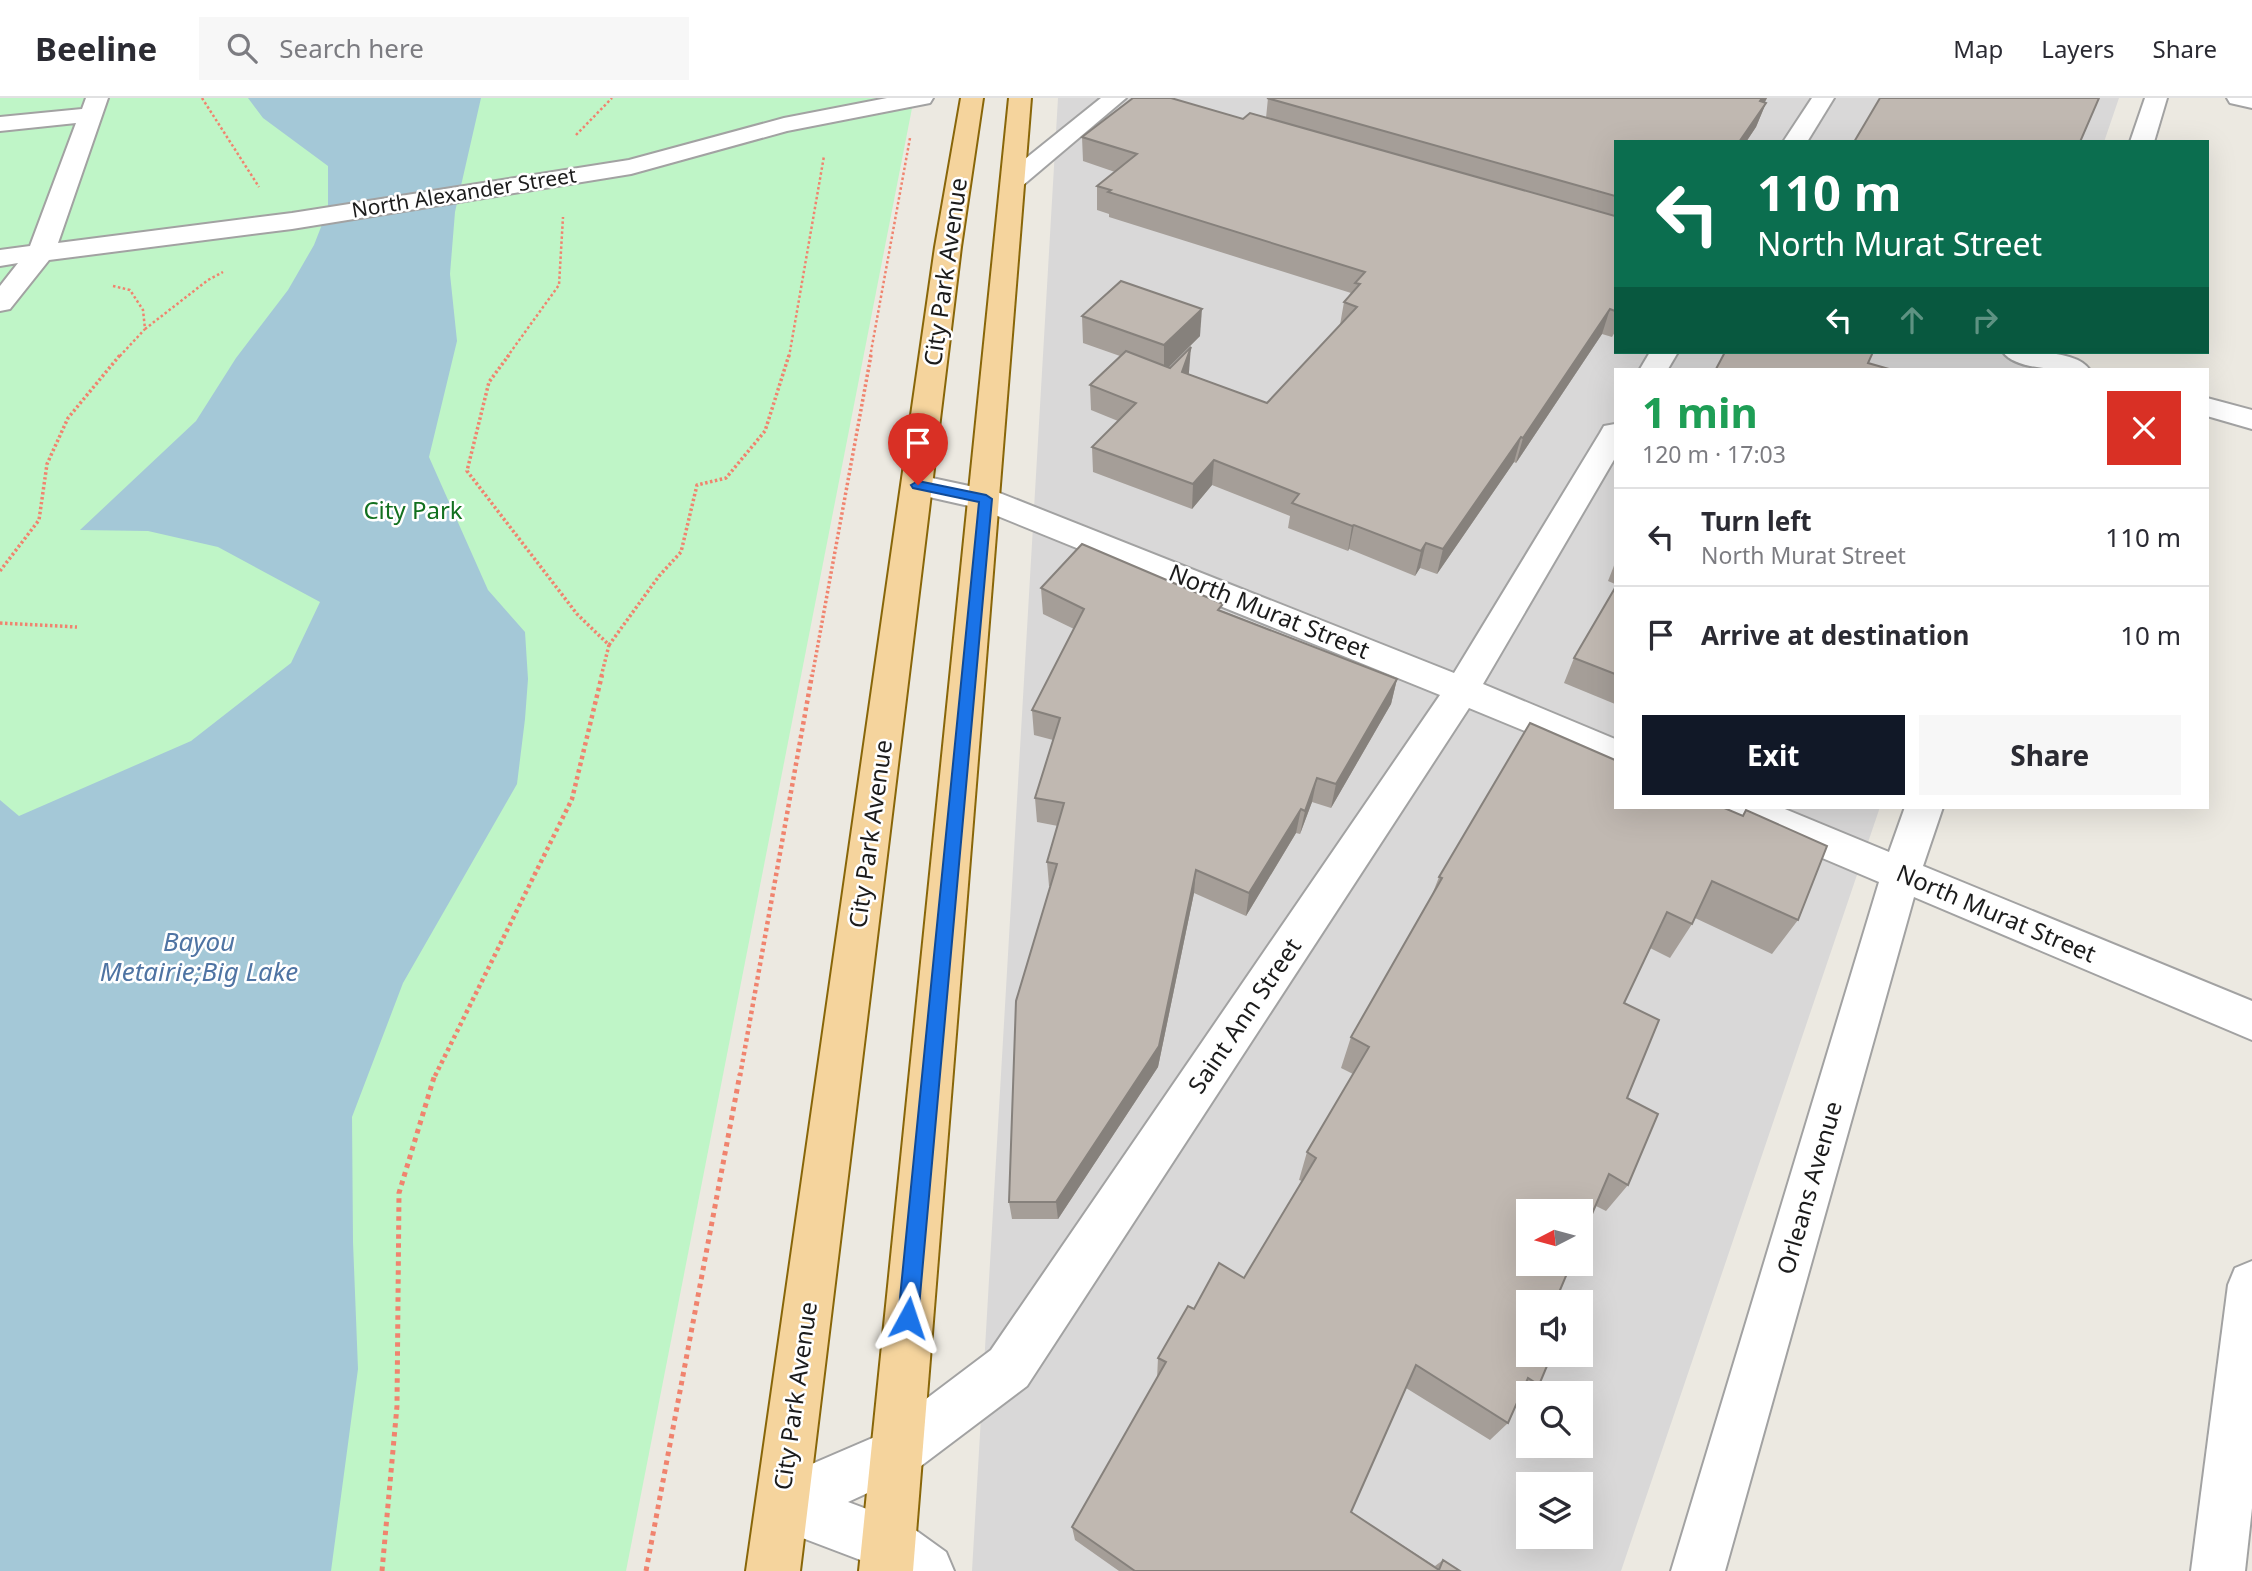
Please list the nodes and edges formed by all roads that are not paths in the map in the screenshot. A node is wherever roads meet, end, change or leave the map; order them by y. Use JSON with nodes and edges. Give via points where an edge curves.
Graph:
{"nodes":[{"id":1,"x":922,"y":98,"type":"edge"},
{"id":2,"x":972,"y":98,"type":"edge"},
{"id":3,"x":1020,"y":98,"type":"edge"},
{"id":4,"x":1115,"y":98,"type":"edge"},
{"id":5,"x":1824,"y":98,"type":"edge"},
{"id":6,"x":2156,"y":98,"type":"edge"},
{"id":7,"x":2238,"y":98,"type":"edge"},
{"id":8,"x":2252,"y":101,"type":"edge"},
{"id":9,"x":94,"y":107,"type":"edge"},
{"id":10,"x":0,"y":124,"type":"edge"},
{"id":11,"x":1796,"y":140,"type":"edge"},
{"id":12,"x":2143,"y":140,"type":"edge"},
{"id":13,"x":1013,"y":181,"type":"junction"},
{"id":14,"x":41,"y":253,"type":"junction"},
{"id":15,"x":0,"y":258,"type":"edge"},
{"id":16,"x":0,"y":303,"type":"edge"},
{"id":17,"x":2026,"y":354,"type":"edge"},
{"id":18,"x":2073,"y":365,"type":"edge"},
{"id":19,"x":2209,"y":408,"type":"edge"},
{"id":20,"x":2252,"y":420,"type":"edge"},
{"id":21,"x":1614,"y":435,"type":"edge"},
{"id":22,"x":918,"y":485,"type":"junction"},
{"id":23,"x":986,"y":499,"type":"junction"},
{"id":24,"x":1462,"y":690,"type":"junction"},
{"id":25,"x":1614,"y":754,"type":"edge"},
{"id":26,"x":1746,"y":809,"type":"edge"},
{"id":27,"x":1923,"y":809,"type":"edge"},
{"id":28,"x":1901,"y":874,"type":"junction"},
{"id":29,"x":2252,"y":1021,"type":"edge"},
{"id":30,"x":2252,"y":1285,"type":"edge"},
{"id":31,"x":895,"y":1454,"type":"junction"},
{"id":32,"x":782,"y":1504,"type":"junction"},
{"id":33,"x":901,"y":1562,"type":"edge"},
{"id":34,"x":773,"y":1571,"type":"edge"},
{"id":35,"x":1698,"y":1571,"type":"edge"},
{"id":36,"x":2218,"y":1571,"type":"edge"}],
"edges":[{"from":1,"to":14,"type":"street","name":"North Alexander Street","via":[[785,125],[631,167],[292,221]]},
{"from":2,"to":22,"type":"main road","name":"City Park Avenue"},
{"from":3,"to":13,"type":"main road"},
{"from":4,"to":13,"type":"street"},
{"from":5,"to":11,"type":"street"},
{"from":6,"to":12,"type":"street"},
{"from":7,"to":8,"type":"street"},
{"from":9,"to":10,"type":"street"},
{"from":9,"to":14,"type":"street"},
{"from":13,"to":23,"type":"main road"},
{"from":14,"to":15,"type":"street","name":"North Alexander Street"},
{"from":14,"to":16,"type":"street"},
{"from":17,"to":18,"type":"street"},
{"from":19,"to":20,"type":"street"},
{"from":21,"to":24,"type":"street","name":"Saint Ann Street"},
{"from":22,"to":23,"type":"street","name":"North Murat Street"},
{"from":22,"to":32,"type":"main road","name":"City Park Avenue"},
{"from":23,"to":24,"type":"street","name":"North Murat Street"},
{"from":23,"to":31,"type":"main road"},
{"from":24,"to":25,"type":"street","name":"North Murat Street"},
{"from":24,"to":31,"type":"street","name":"Saint Ann Street","via":[[1009,1368]]},
{"from":26,"to":28,"type":"street","name":"North Murat Street"},
{"from":27,"to":28,"type":"street","name":"Orleans Avenue"},
{"from":28,"to":29,"type":"street","name":"North Murat Street"},
{"from":28,"to":35,"type":"street","name":"Orleans Avenue"},
{"from":30,"to":36,"type":"street"},
{"from":31,"to":32,"type":"street","name":"Saint Ann Street"},
{"from":31,"to":33,"type":"main road"},
{"from":32,"to":33,"type":"street"},
{"from":32,"to":34,"type":"main road","name":"City Park Avenue"}]}
